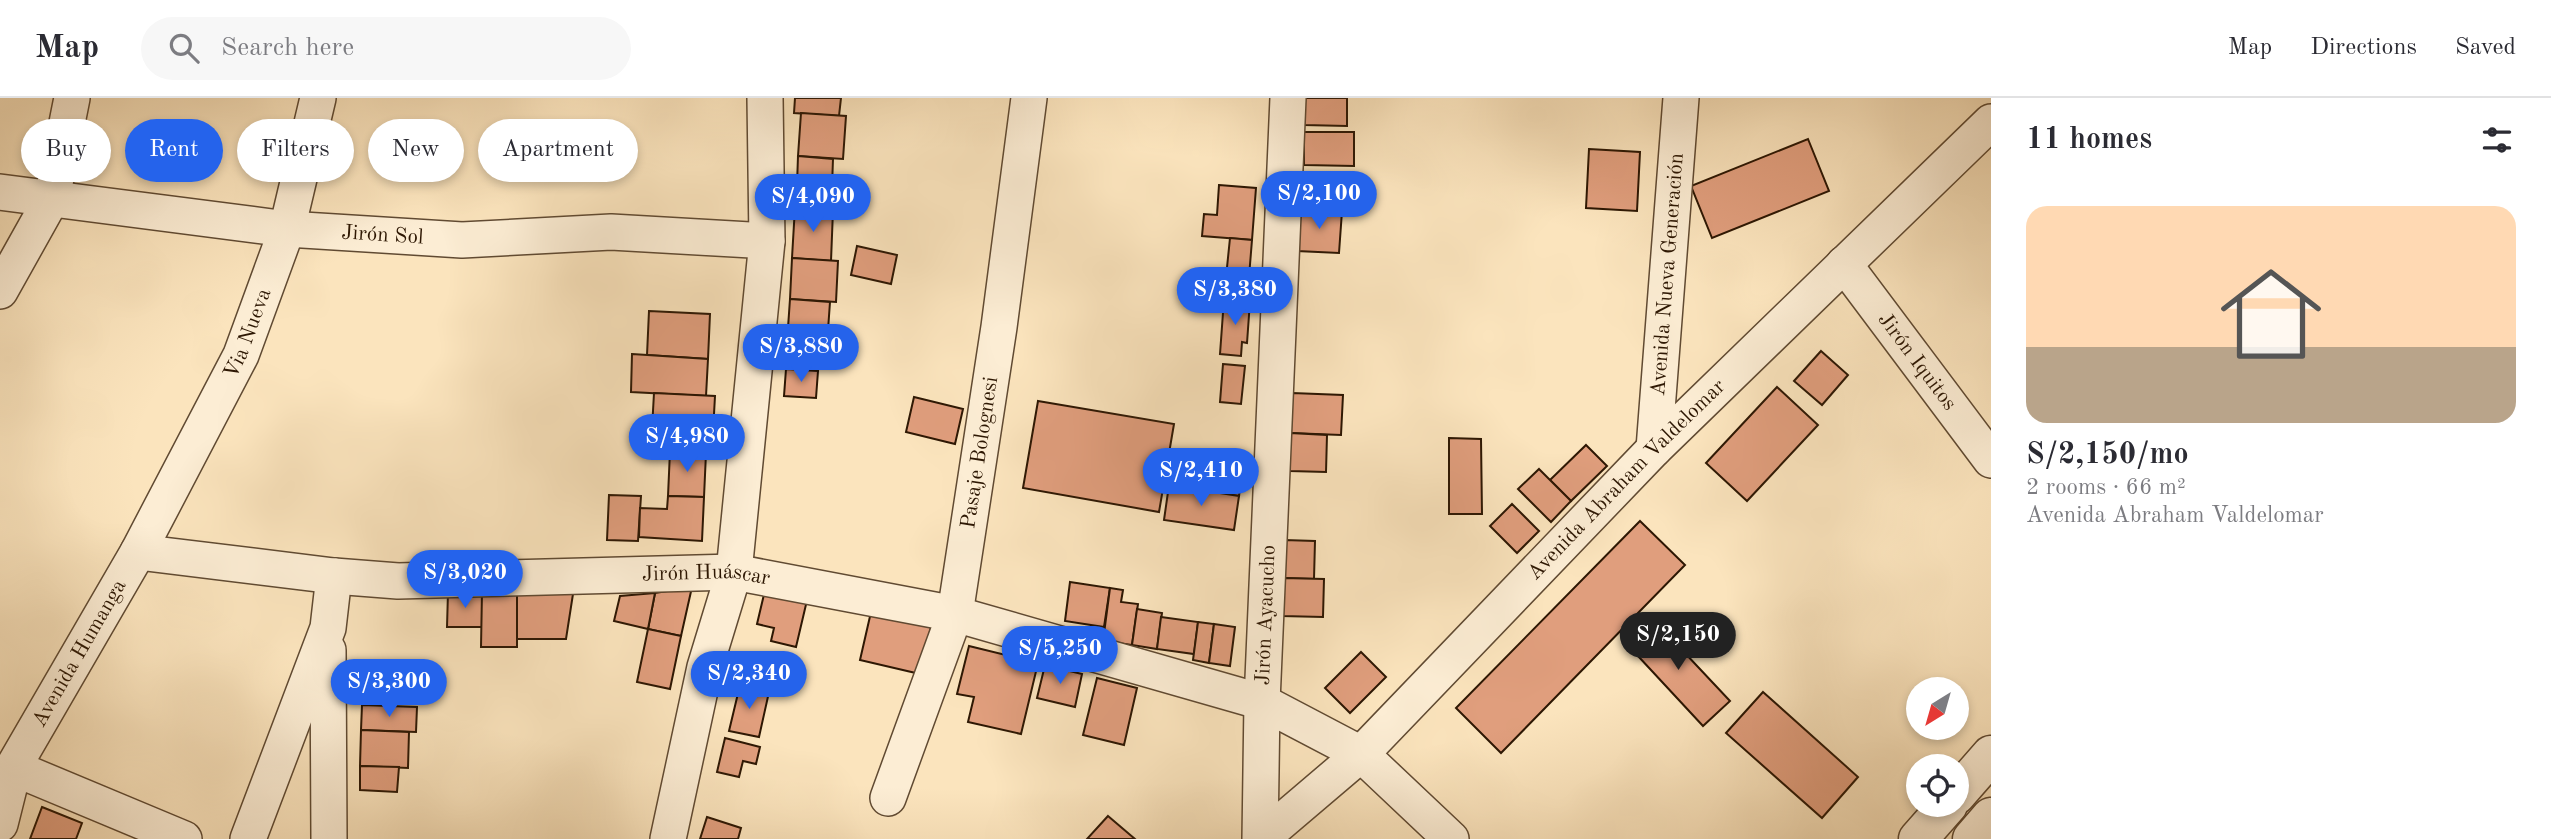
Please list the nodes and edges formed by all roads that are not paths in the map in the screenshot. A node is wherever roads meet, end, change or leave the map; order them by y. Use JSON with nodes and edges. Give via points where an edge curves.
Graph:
{"nodes":[{"id":1,"x":72,"y":98,"type":"edge"},
{"id":2,"x":318,"y":98,"type":"edge"},
{"id":3,"x":765,"y":98,"type":"edge"},
{"id":4,"x":1029,"y":98,"type":"edge"},
{"id":5,"x":1288,"y":98,"type":"edge"},
{"id":6,"x":1681,"y":98,"type":"edge"},
{"id":7,"x":1991,"y":122,"type":"edge"},
{"id":8,"x":0,"y":192,"type":"edge"},
{"id":9,"x":52,"y":198,"type":"junction"},
{"id":10,"x":287,"y":229,"type":"junction"},
{"id":11,"x":767,"y":241,"type":"junction"},
{"id":12,"x":1844,"y":264,"type":"junction"},
{"id":13,"x":0,"y":291,"type":"edge"},
{"id":14,"x":1654,"y":449,"type":"junction"},
{"id":15,"x":1991,"y":460,"type":"edge"},
{"id":16,"x":138,"y":552,"type":"junction"},
{"id":17,"x":734,"y":572,"type":"junction"},
{"id":18,"x":334,"y":576,"type":"junction"},
{"id":19,"x":955,"y":614,"type":"junction"},
{"id":20,"x":328,"y":628,"type":"junction"},
{"id":21,"x":1262,"y":702,"type":"junction"},
{"id":22,"x":1361,"y":754,"type":"junction"},
{"id":23,"x":1991,"y":755,"type":"edge"},
{"id":24,"x":7,"y":779,"type":"edge"},
{"id":25,"x":1969,"y":780,"type":"edge"},
{"id":26,"x":888,"y":798,"type":"dead end"},
{"id":27,"x":1937,"y":817,"type":"edge"},
{"id":28,"x":1991,"y":817,"type":"edge"},
{"id":29,"x":0,"y":824,"type":"edge"},
{"id":30,"x":184,"y":839,"type":"edge"},
{"id":31,"x":248,"y":839,"type":"edge"},
{"id":32,"x":329,"y":839,"type":"edge"},
{"id":33,"x":668,"y":839,"type":"edge"},
{"id":34,"x":1261,"y":839,"type":"edge"},
{"id":35,"x":1451,"y":839,"type":"edge"},
{"id":36,"x":1918,"y":839,"type":"edge"},
{"id":37,"x":1972,"y":839,"type":"edge"}],
"edges":[{"from":1,"to":9,"type":"street"},
{"from":2,"to":10,"type":"street","name":"Via Nueva"},
{"from":3,"to":11,"type":"street"},
{"from":4,"to":19,"type":"street","name":"Pasaje Bolognesi"},
{"from":5,"to":21,"type":"street","name":"Jirón Ayacucho"},
{"from":6,"to":14,"type":"street","name":"Avenida Nueva Generación"},
{"from":7,"to":12,"type":"street","name":"Avenida Abraham Valdelomar"},
{"from":8,"to":9,"type":"street","name":"Jirón Sol"},
{"from":9,"to":10,"type":"street","name":"Jirón Sol"},
{"from":9,"to":13,"type":"street"},
{"from":10,"to":11,"type":"street","name":"Jirón Sol","via":[[463,240],[611,232]]},
{"from":10,"to":16,"type":"street","name":"Via Nueva","via":[[241,355]]},
{"from":11,"to":17,"type":"street"},
{"from":12,"to":14,"type":"street","name":"Avenida Abraham Valdelomar"},
{"from":12,"to":15,"type":"street","name":"Jirón Iquitos"},
{"from":14,"to":22,"type":"street","name":"Avenida Abraham Valdelomar"},
{"from":16,"to":18,"type":"street","name":"Jirón Huáscar"},
{"from":16,"to":24,"type":"street","name":"Avenida Humanga"},
{"from":17,"to":18,"type":"street","name":"Jirón Huáscar","via":[[398,581]]},
{"from":17,"to":19,"type":"street","name":"Jirón Huáscar"},
{"from":17,"to":33,"type":"street","via":[[705,667]]},
{"from":18,"to":20,"type":"street"},
{"from":19,"to":21,"type":"street","name":"Jirón Huáscar"},
{"from":19,"to":26,"type":"street","name":"Pasaje Bolognesi"},
{"from":20,"to":31,"type":"street"},
{"from":20,"to":32,"type":"street"},
{"from":21,"to":22,"type":"street","name":"Jirón Huáscar"},
{"from":21,"to":34,"type":"street","name":"Jirón Ayacucho"},
{"from":22,"to":34,"type":"street","name":"Avenida Abraham Valdelomar"},
{"from":22,"to":35,"type":"street","name":"Jirón Huáscar"},
{"from":23,"to":25,"type":"street"},
{"from":24,"to":29,"type":"street","name":"Avenida Humanga"},
{"from":24,"to":30,"type":"street"},
{"from":27,"to":36,"type":"street"},
{"from":28,"to":37,"type":"street"}]}
